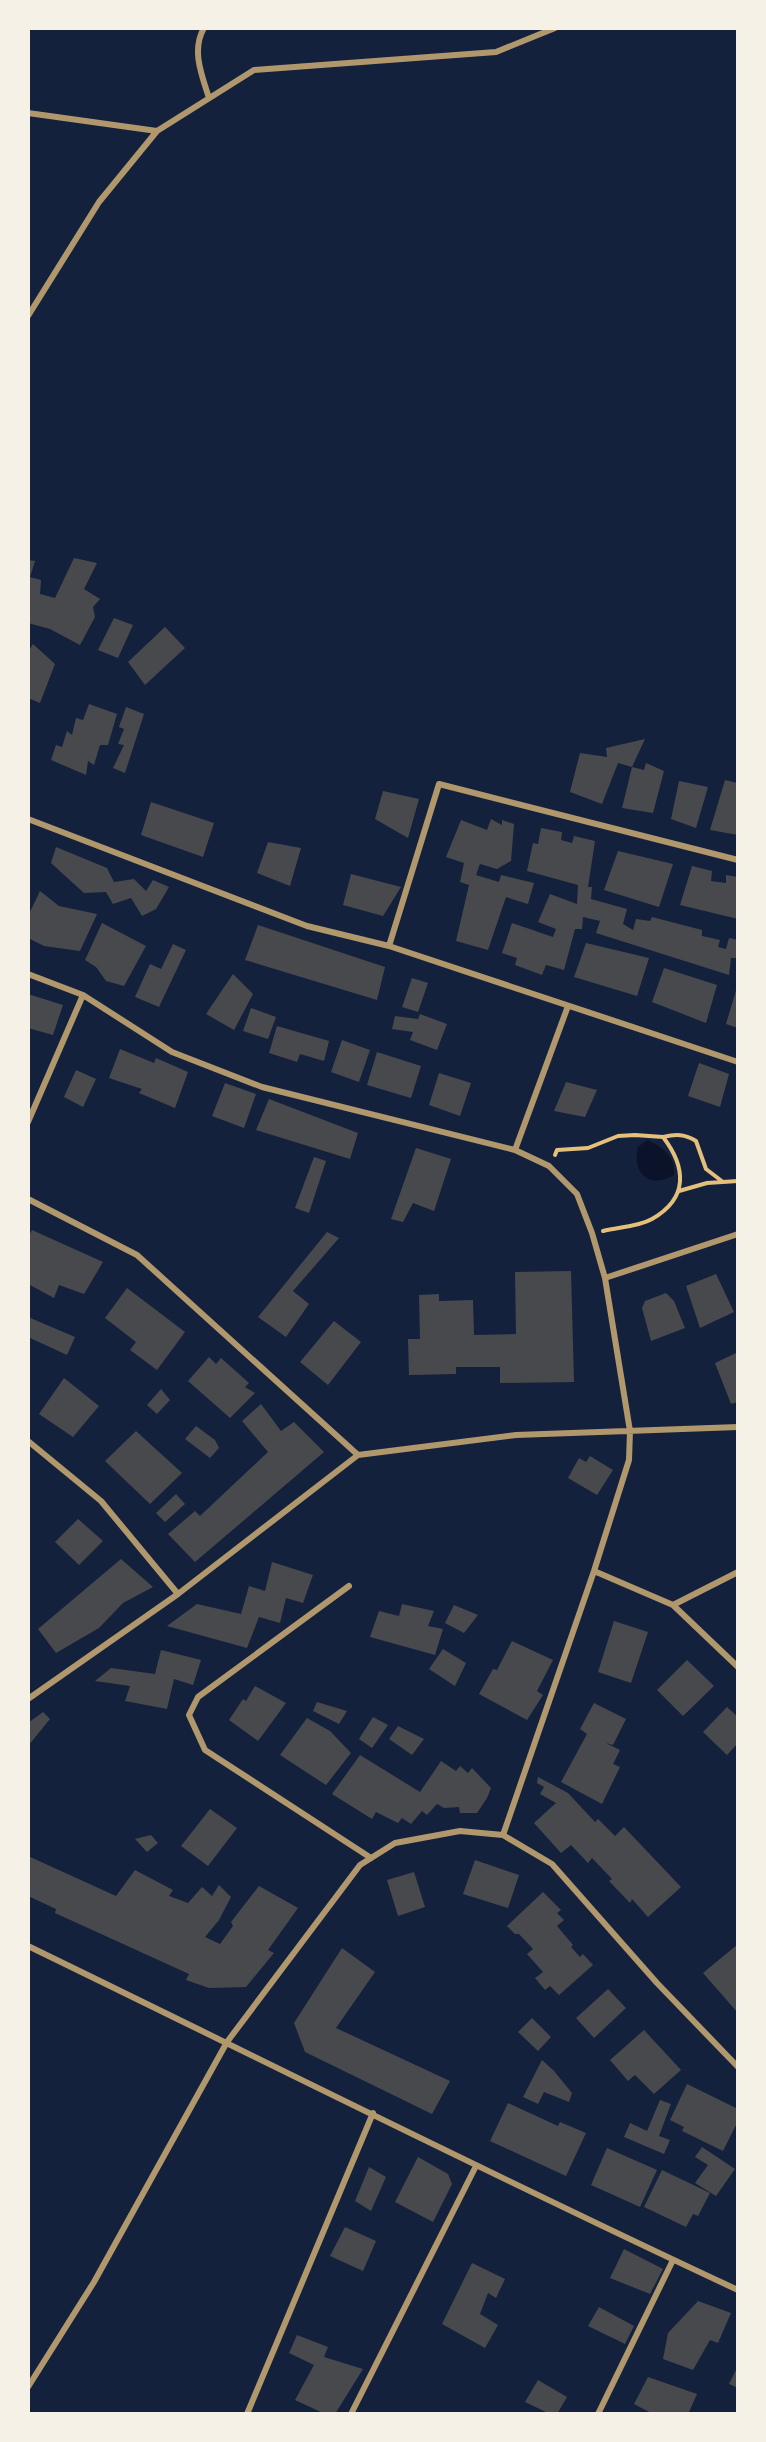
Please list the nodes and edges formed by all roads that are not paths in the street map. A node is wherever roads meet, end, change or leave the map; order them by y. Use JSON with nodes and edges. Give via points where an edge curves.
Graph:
{"nodes":[{"id":1,"x":204,"y":28,"type":"edge"},
{"id":2,"x":555,"y":28,"type":"edge"},
{"id":3,"x":209,"y":98,"type":"junction"},
{"id":4,"x":28,"y":113,"type":"edge"},
{"id":5,"x":157,"y":130,"type":"junction"},
{"id":6,"x":32,"y":306,"type":"edge"},
{"id":7,"x":28,"y":316,"type":"edge"},
{"id":8,"x":28,"y":819,"type":"edge"},
{"id":9,"x":738,"y":860,"type":"edge"},
{"id":10,"x":389,"y":946,"type":"junction"},
{"id":11,"x":28,"y":974,"type":"edge"},
{"id":12,"x":83,"y":995,"type":"junction"},
{"id":13,"x":568,"y":1006,"type":"junction"},
{"id":14,"x":738,"y":1062,"type":"edge"},
{"id":15,"x":28,"y":1122,"type":"edge"},
{"id":16,"x":515,"y":1150,"type":"junction"},
{"id":17,"x":28,"y":1199,"type":"edge"},
{"id":18,"x":738,"y":1234,"type":"edge"},
{"id":19,"x":605,"y":1278,"type":"junction"},
{"id":20,"x":738,"y":1427,"type":"edge"},
{"id":21,"x":630,"y":1431,"type":"junction"},
{"id":22,"x":28,"y":1441,"type":"edge"},
{"id":23,"x":358,"y":1455,"type":"junction"},
{"id":24,"x":594,"y":1571,"type":"junction"},
{"id":25,"x":738,"y":1572,"type":"edge"},
{"id":26,"x":349,"y":1586,"type":"dead end"},
{"id":27,"x":178,"y":1594,"type":"junction"},
{"id":28,"x":673,"y":1605,"type":"junction"},
{"id":29,"x":738,"y":1668,"type":"edge"},
{"id":30,"x":28,"y":1699,"type":"edge"},
{"id":31,"x":503,"y":1835,"type":"junction"},
{"id":32,"x":371,"y":1858,"type":"junction"},
{"id":33,"x":28,"y":1946,"type":"edge"},
{"id":34,"x":227,"y":2042,"type":"junction"},
{"id":35,"x":738,"y":2067,"type":"edge"},
{"id":36,"x":373,"y":2114,"type":"junction"},
{"id":37,"x":476,"y":2166,"type":"junction"},
{"id":38,"x":673,"y":2260,"type":"junction"},
{"id":39,"x":738,"y":2290,"type":"edge"},
{"id":40,"x":28,"y":2387,"type":"edge"},
{"id":41,"x":248,"y":2414,"type":"edge"},
{"id":42,"x":351,"y":2414,"type":"edge"},
{"id":43,"x":598,"y":2414,"type":"edge"}],
"edges":[{"from":1,"to":3,"type":"street","via":[[197,63]]},
{"from":2,"to":3,"type":"street","via":[[496,52],[254,70]]},
{"from":3,"to":5,"type":"street"},
{"from":4,"to":5,"type":"street"},
{"from":5,"to":6,"type":"street","via":[[99,202]]},
{"from":6,"to":7,"type":"street"},
{"from":8,"to":10,"type":"street","via":[[307,926]]},
{"from":9,"to":10,"type":"street","via":[[440,784]]},
{"from":10,"to":13,"type":"street"},
{"from":11,"to":12,"type":"street"},
{"from":12,"to":15,"type":"street"},
{"from":12,"to":16,"type":"street","via":[[172,1052],[262,1087]]},
{"from":13,"to":14,"type":"street"},
{"from":13,"to":16,"type":"street"},
{"from":16,"to":19,"type":"street","via":[[549,1166],[577,1194]]},
{"from":17,"to":23,"type":"street","via":[[137,1255]]},
{"from":18,"to":19,"type":"street"},
{"from":19,"to":21,"type":"street"},
{"from":20,"to":21,"type":"street"},
{"from":21,"to":23,"type":"street","via":[[516,1435]]},
{"from":21,"to":24,"type":"street","via":[[629,1460]]},
{"from":22,"to":27,"type":"street","via":[[101,1501]]},
{"from":23,"to":27,"type":"street"},
{"from":24,"to":28,"type":"street"},
{"from":24,"to":31,"type":"street"},
{"from":25,"to":28,"type":"street"},
{"from":26,"to":32,"type":"street","via":[[198,1697],[189,1715],[205,1750]]},
{"from":27,"to":30,"type":"street"},
{"from":28,"to":29,"type":"street"},
{"from":31,"to":32,"type":"street","via":[[460,1831],[395,1843]]},
{"from":31,"to":35,"type":"street","via":[[552,1864]]},
{"from":32,"to":34,"type":"street","via":[[360,1865]]},
{"from":33,"to":34,"type":"street"},
{"from":34,"to":36,"type":"street"},
{"from":34,"to":40,"type":"street","via":[[94,2282]]},
{"from":36,"to":37,"type":"street"},
{"from":36,"to":41,"type":"street"},
{"from":37,"to":38,"type":"street"},
{"from":37,"to":42,"type":"street"},
{"from":38,"to":39,"type":"street"},
{"from":38,"to":43,"type":"street"}]}
